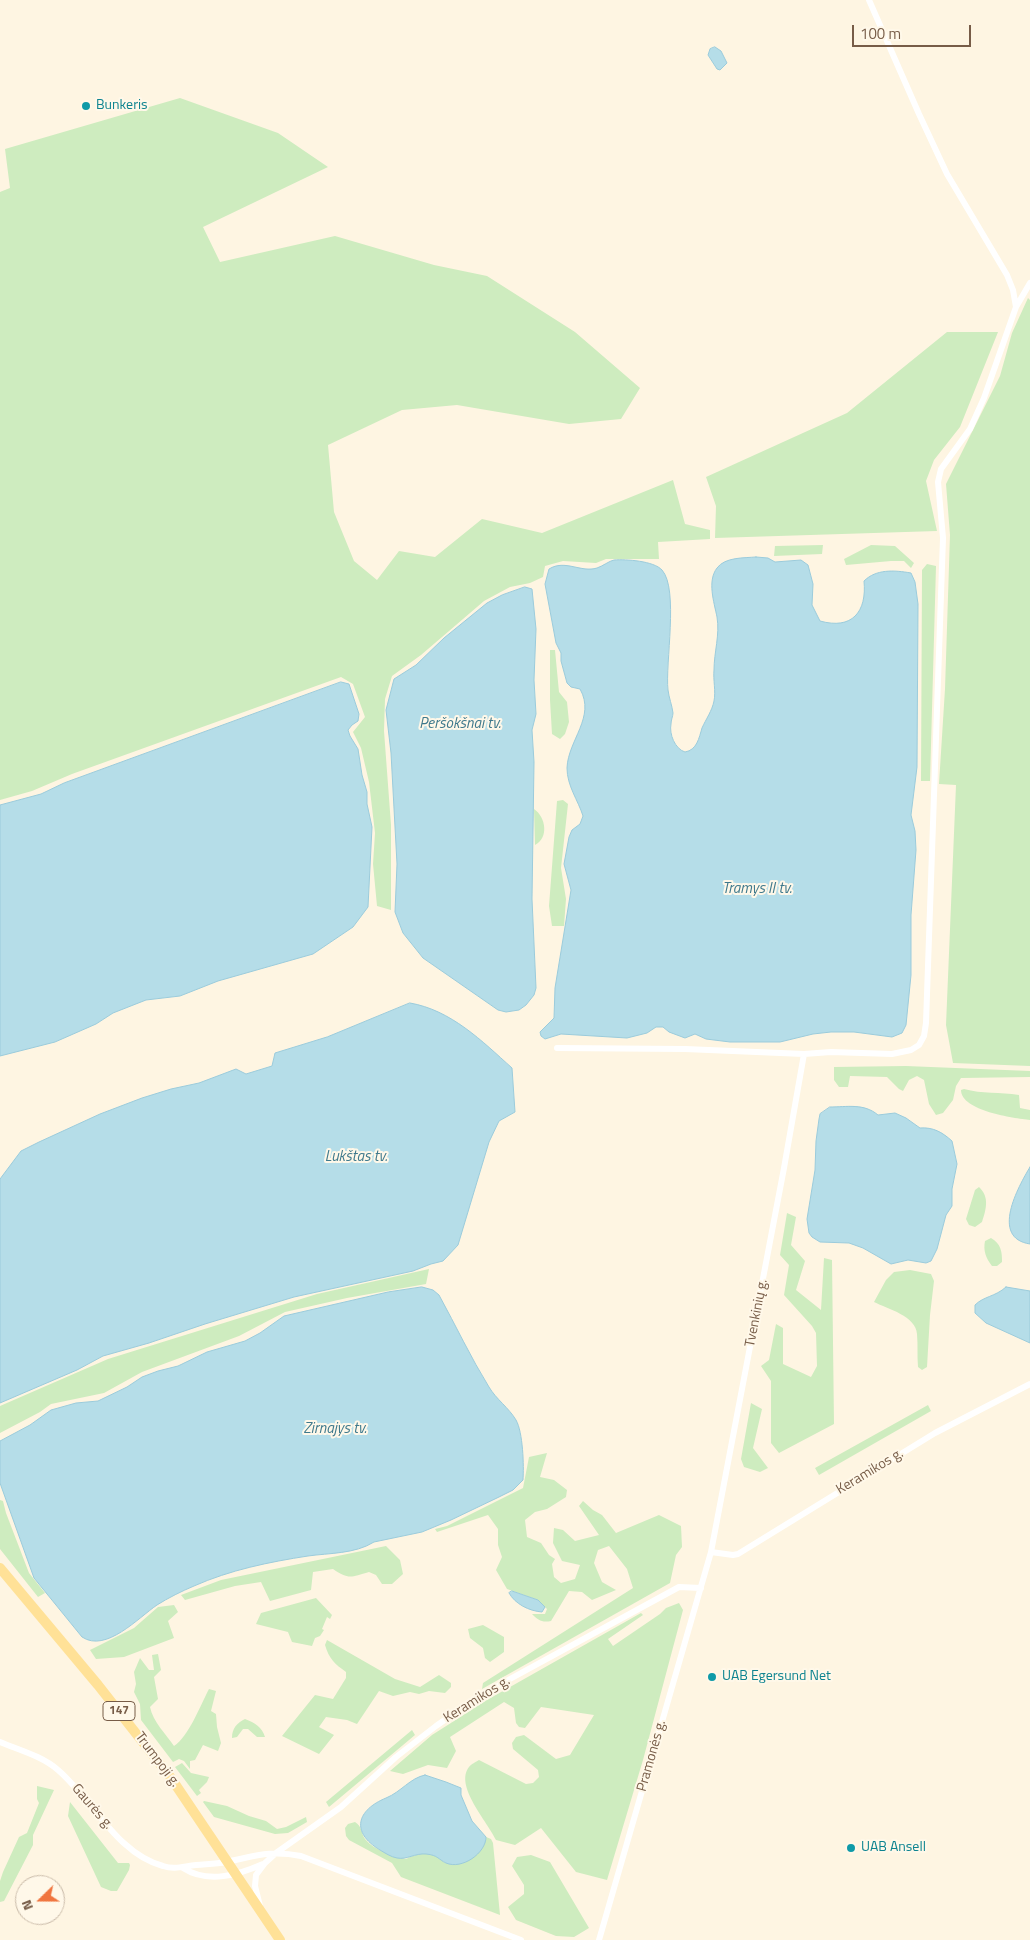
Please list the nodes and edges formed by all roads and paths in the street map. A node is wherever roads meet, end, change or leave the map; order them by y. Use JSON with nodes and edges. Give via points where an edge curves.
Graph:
{"nodes":[{"id":1,"x":869,"y":0,"type":"edge"},
{"id":2,"x":1030,"y":283,"type":"edge"},
{"id":3,"x":1016,"y":307,"type":"junction"},
{"id":4,"x":557,"y":1048,"type":"dead end"},
{"id":5,"x":804,"y":1054,"type":"junction"},
{"id":6,"x":1030,"y":1384,"type":"edge"},
{"id":7,"x":711,"y":1552,"type":"junction"},
{"id":8,"x":0,"y":1568,"type":"edge"},
{"id":9,"x":705,"y":1572,"type":"joint"},
{"id":10,"x":701,"y":1588,"type":"junction"},
{"id":11,"x":0,"y":1742,"type":"edge"},
{"id":12,"x":276,"y":1853,"type":"junction"},
{"id":13,"x":228,"y":1862,"type":"junction"},
{"id":14,"x":264,"y":1863,"type":"junction"},
{"id":15,"x":183,"y":1868,"type":"junction"},
{"id":16,"x":236,"y":1874,"type":"junction"},
{"id":17,"x":261,"y":1912,"type":"junction"},
{"id":18,"x":280,"y":1940,"type":"edge"},
{"id":19,"x":520,"y":1940,"type":"edge"},
{"id":20,"x":599,"y":1940,"type":"edge"}],
"edges":[{"from":1,"to":3,"type":"street","via":[[948,174],[1007,275]]},
{"from":2,"to":3,"type":"street"},
{"from":3,"to":5,"type":"street","via":[[984,398],[970,429],[941,469],[938,482],[943,538],[924,1036],[911,1050],[892,1054]]},
{"from":4,"to":5,"type":"street"},
{"from":5,"to":7,"type":"street","name":"Tvenkinių g."},
{"from":6,"to":7,"type":"street","name":"Keramikos g.","via":[[935,1433],[738,1554]]},
{"from":7,"to":9,"type":"street","name":"Tvenkinių g."},
{"from":8,"to":13,"type":"main road","name":"Trumpoji g.","number":"147","via":[[165,1770]]},
{"from":9,"to":10,"type":"street","name":"Pramonės g."},
{"from":10,"to":12,"type":"street","name":"Keramikos g.","via":[[679,1587],[476,1698],[396,1757],[341,1807]]},
{"from":10,"to":20,"type":"street","name":"Pramonės g."},
{"from":11,"to":15,"type":"street","name":"Gaurės g.","via":[[57,1769],[138,1855],[164,1867]]},
{"from":12,"to":13,"type":"street"},
{"from":12,"to":14,"type":"street"},
{"from":12,"to":19,"type":"street","via":[[301,1856]]},
{"from":13,"to":15,"type":"street","name":"Gaurės g."},
{"from":13,"to":16,"type":"main road","name":"Trumpoji g.","number":"147"},
{"from":14,"to":16,"type":"street"},
{"from":14,"to":17,"type":"street","via":[[256,1875]]},
{"from":15,"to":16,"type":"street","name":"Gaurės g.","via":[[191,1874],[211,1877]]},
{"from":16,"to":17,"type":"main road","name":"Trumpoji g.","number":"147"},
{"from":17,"to":18,"type":"main road","name":"Trumpoji g.","number":"147"}]}
